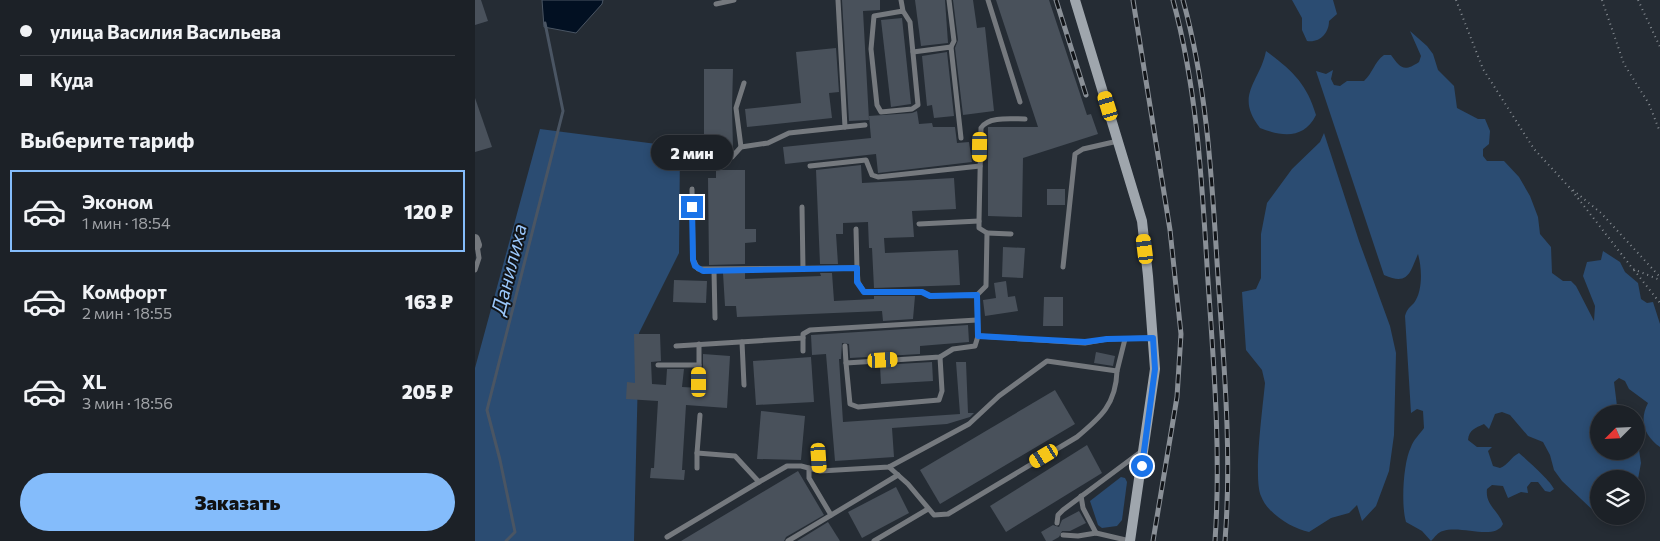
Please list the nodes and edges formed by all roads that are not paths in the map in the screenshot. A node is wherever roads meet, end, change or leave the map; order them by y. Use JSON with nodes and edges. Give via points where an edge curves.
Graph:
{"nodes":[{"id":1,"x":733,"y":0,"type":"edge"},
{"id":2,"x":838,"y":0,"type":"edge"},
{"id":3,"x":901,"y":0,"type":"edge"},
{"id":4,"x":949,"y":0,"type":"edge"},
{"id":5,"x":988,"y":0,"type":"edge"},
{"id":6,"x":1075,"y":0,"type":"edge"},
{"id":7,"x":716,"y":4,"type":"dead end"},
{"id":8,"x":903,"y":11,"type":"junction"},
{"id":9,"x":951,"y":48,"type":"junction"},
{"id":10,"x":913,"y":52,"type":"junction"},
{"id":11,"x":744,"y":83,"type":"dead end"},
{"id":12,"x":1020,"y":102,"type":"dead end"},
{"id":13,"x":1025,"y":119,"type":"dead end"},
{"id":14,"x":865,"y":125,"type":"dead end"},
{"id":15,"x":845,"y":127,"type":"junction"},
{"id":16,"x":961,"y":138,"type":"dead end"},
{"id":17,"x":1118,"y":141,"type":"junction"},
{"id":18,"x":741,"y":147,"type":"junction"},
{"id":19,"x":707,"y":161,"type":"dead end"},
{"id":20,"x":810,"y":166,"type":"dead end"},
{"id":21,"x":980,"y":166,"type":"junction"},
{"id":22,"x":692,"y":189,"type":"dead end"},
{"id":23,"x":802,"y":207,"type":"dead end"},
{"id":24,"x":979,"y":221,"type":"junction"},
{"id":25,"x":919,"y":224,"type":"dead end"},
{"id":26,"x":856,"y":229,"type":"dead end"},
{"id":27,"x":987,"y":233,"type":"junction"},
{"id":28,"x":1011,"y":234,"type":"dead end"},
{"id":29,"x":476,"y":242,"type":"edge"},
{"id":30,"x":1063,"y":267,"type":"dead end"},
{"id":31,"x":857,"y":268,"type":"junction"},
{"id":32,"x":803,"y":269,"type":"junction"},
{"id":33,"x":475,"y":270,"type":"edge"},
{"id":34,"x":714,"y":270,"type":"junction"},
{"id":35,"x":977,"y":295,"type":"junction"},
{"id":36,"x":715,"y":318,"type":"dead end"},
{"id":37,"x":977,"y":320,"type":"junction"},
{"id":38,"x":978,"y":336,"type":"junction"},
{"id":39,"x":803,"y":338,"type":"junction"},
{"id":40,"x":1153,"y":338,"type":"junction"},
{"id":41,"x":1125,"y":339,"type":"junction"},
{"id":42,"x":742,"y":342,"type":"junction"},
{"id":43,"x":699,"y":344,"type":"junction"},
{"id":44,"x":676,"y":346,"type":"dead end"},
{"id":45,"x":845,"y":346,"type":"dead end"},
{"id":46,"x":803,"y":350,"type":"dead end"},
{"id":47,"x":940,"y":357,"type":"junction"},
{"id":48,"x":846,"y":363,"type":"junction"},
{"id":49,"x":658,"y":365,"type":"dead end"},
{"id":50,"x":699,"y":365,"type":"junction"},
{"id":51,"x":1117,"y":371,"type":"junction"},
{"id":52,"x":699,"y":382,"type":"dead end"},
{"id":53,"x":744,"y":385,"type":"dead end"},
{"id":54,"x":700,"y":415,"type":"dead end"},
{"id":55,"x":818,"y":445,"type":"dead end"},
{"id":56,"x":1144,"y":449,"type":"junction"},
{"id":57,"x":697,"y":453,"type":"junction"},
{"id":58,"x":889,"y":467,"type":"junction"},
{"id":59,"x":697,"y":468,"type":"dead end"},
{"id":60,"x":809,"y":468,"type":"junction"},
{"id":61,"x":820,"y":471,"type":"junction"},
{"id":62,"x":898,"y":475,"type":"junction"},
{"id":63,"x":759,"y":482,"type":"junction"},
{"id":64,"x":1081,"y":496,"type":"junction"},
{"id":65,"x":928,"y":509,"type":"junction"},
{"id":66,"x":831,"y":515,"type":"junction"},
{"id":67,"x":1057,"y":522,"type":"dead end"},
{"id":68,"x":1096,"y":533,"type":"junction"},
{"id":69,"x":1063,"y":535,"type":"dead end"},
{"id":70,"x":667,"y":537,"type":"dead end"},
{"id":71,"x":1117,"y":540,"type":"edge"},
{"id":72,"x":788,"y":541,"type":"edge"},
{"id":73,"x":874,"y":541,"type":"edge"},
{"id":74,"x":1130,"y":541,"type":"edge"}],
"edges":[{"from":1,"to":7,"type":"lane"},
{"from":2,"to":15,"type":"lane"},
{"from":3,"to":8,"type":"lane"},
{"from":4,"to":9,"type":"lane","via":[[954,41]]},
{"from":5,"to":12,"type":"lane"},
{"from":6,"to":17,"type":"main road"},
{"from":8,"to":10,"type":"lane","via":[[910,22]]},
{"from":8,"to":10,"type":"lane","via":[[876,14],[873,20],[871,49],[877,105],[881,112],[912,109],[918,105]]},
{"from":9,"to":10,"type":"lane"},
{"from":9,"to":16,"type":"lane"},
{"from":11,"to":18,"type":"lane","via":[[737,108]]},
{"from":13,"to":21,"type":"lane","via":[[993,120],[983,124]]},
{"from":14,"to":15,"type":"lane"},
{"from":15,"to":18,"type":"lane","via":[[789,133],[768,143]]},
{"from":17,"to":30,"type":"lane","via":[[1075,154]]},
{"from":17,"to":40,"type":"main road","via":[[1142,221]]},
{"from":18,"to":19,"type":"lane","via":[[732,157]]},
{"from":20,"to":21,"type":"lane","via":[[866,160],[872,175],[878,177]]},
{"from":21,"to":24,"type":"lane"},
{"from":22,"to":34,"type":"lane","via":[[695,266],[703,271]]},
{"from":23,"to":32,"type":"lane"},
{"from":24,"to":25,"type":"lane"},
{"from":24,"to":27,"type":"lane","via":[[979,228]]},
{"from":26,"to":31,"type":"lane"},
{"from":27,"to":28,"type":"lane"},
{"from":27,"to":35,"type":"lane","via":[[986,286]]},
{"from":29,"to":33,"type":"lane","via":[[479,258]]},
{"from":31,"to":32,"type":"lane"},
{"from":31,"to":35,"type":"lane","via":[[857,282],[864,292]]},
{"from":32,"to":34,"type":"lane"},
{"from":34,"to":36,"type":"lane"},
{"from":35,"to":37,"type":"lane"},
{"from":37,"to":38,"type":"lane"},
{"from":37,"to":39,"type":"lane","via":[[810,330],[803,334]]},
{"from":38,"to":41,"type":"lane","via":[[1085,342]]},
{"from":38,"to":47,"type":"lane","via":[[975,346],[953,349]]},
{"from":39,"to":42,"type":"lane"},
{"from":39,"to":46,"type":"lane"},
{"from":40,"to":41,"type":"lane"},
{"from":40,"to":56,"type":"main road","via":[[1155,369]]},
{"from":41,"to":51,"type":"lane"},
{"from":42,"to":43,"type":"lane"},
{"from":42,"to":53,"type":"lane"},
{"from":43,"to":44,"type":"lane"},
{"from":43,"to":50,"type":"lane"},
{"from":45,"to":48,"type":"lane"},
{"from":47,"to":48,"type":"lane"},
{"from":47,"to":48,"type":"lane","via":[[942,392],[939,400],[877,406],[850,404]]},
{"from":49,"to":50,"type":"lane"},
{"from":50,"to":52,"type":"lane"},
{"from":51,"to":58,"type":"lane","via":[[1047,361],[999,396],[969,424]]},
{"from":51,"to":65,"type":"lane","via":[[1117,388],[1109,407],[1077,437],[947,514],[934,515]]},
{"from":54,"to":57,"type":"lane"},
{"from":55,"to":61,"type":"lane"},
{"from":56,"to":64,"type":"lane"},
{"from":56,"to":74,"type":"main road"},
{"from":57,"to":59,"type":"lane"},
{"from":57,"to":63,"type":"lane","via":[[735,456]]},
{"from":58,"to":61,"type":"lane"},
{"from":58,"to":62,"type":"lane"},
{"from":60,"to":61,"type":"lane"},
{"from":60,"to":63,"type":"lane","via":[[787,466]]},
{"from":60,"to":66,"type":"lane","via":[[809,478]]},
{"from":62,"to":65,"type":"lane"},
{"from":62,"to":66,"type":"lane"},
{"from":63,"to":70,"type":"lane"},
{"from":64,"to":67,"type":"lane","via":[[1058,515]]},
{"from":64,"to":68,"type":"lane","via":[[1083,508]]},
{"from":65,"to":73,"type":"lane"},
{"from":66,"to":72,"type":"lane"},
{"from":68,"to":69,"type":"lane"},
{"from":68,"to":71,"type":"lane"},
{"from":71,"to":74,"type":"lane"}]}
